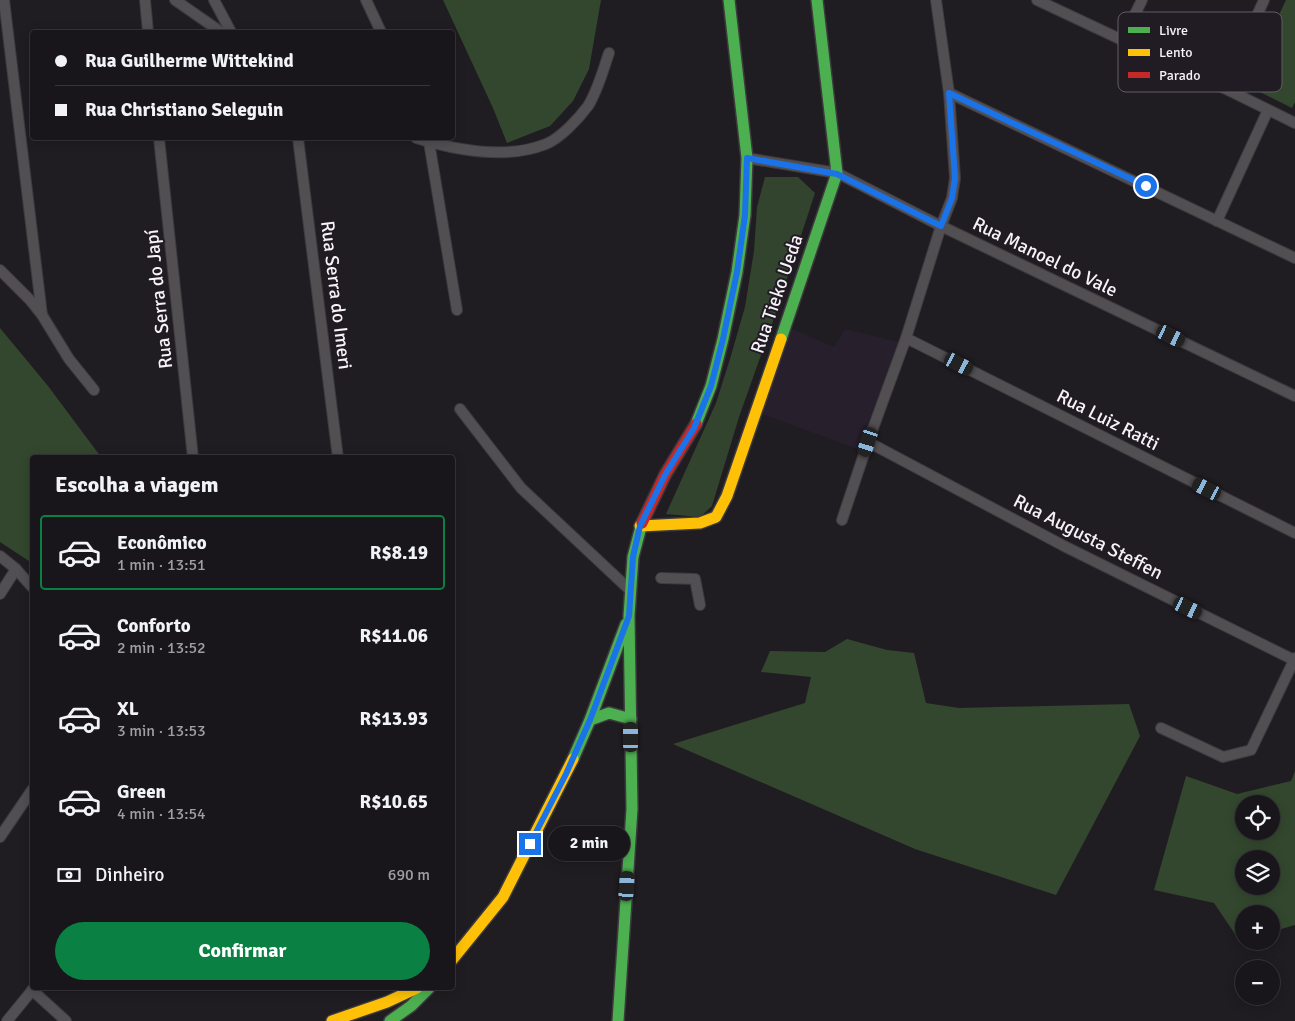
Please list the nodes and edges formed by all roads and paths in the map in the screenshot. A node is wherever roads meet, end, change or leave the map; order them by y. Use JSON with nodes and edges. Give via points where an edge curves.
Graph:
{"nodes":[{"id":1,"x":4,"y":0,"type":"edge"},
{"id":2,"x":145,"y":0,"type":"edge"},
{"id":3,"x":175,"y":0,"type":"edge"},
{"id":4,"x":214,"y":0,"type":"edge"},
{"id":5,"x":366,"y":0,"type":"edge"},
{"id":6,"x":729,"y":0,"type":"edge"},
{"id":7,"x":817,"y":0,"type":"edge"},
{"id":8,"x":936,"y":0,"type":"edge"},
{"id":9,"x":1037,"y":0,"type":"edge"},
{"id":10,"x":1142,"y":0,"type":"edge"},
{"id":11,"x":1264,"y":0,"type":"edge"},
{"id":12,"x":1136,"y":12,"type":"edge"},
{"id":13,"x":1259,"y":12,"type":"edge"},
{"id":14,"x":148,"y":30,"type":"edge"},
{"id":15,"x":218,"y":30,"type":"edge"},
{"id":16,"x":230,"y":30,"type":"edge"},
{"id":17,"x":380,"y":30,"type":"edge"},
{"id":18,"x":1118,"y":38,"type":"edge"},
{"id":19,"x":609,"y":53,"type":"dead end"},
{"id":20,"x":1232,"y":92,"type":"edge"},
{"id":21,"x":949,"y":93,"type":"junction"},
{"id":22,"x":1268,"y":110,"type":"junction"},
{"id":23,"x":1295,"y":123,"type":"edge"},
{"id":24,"x":159,"y":140,"type":"edge"},
{"id":25,"x":298,"y":140,"type":"edge"},
{"id":26,"x":428,"y":140,"type":"edge"},
{"id":27,"x":747,"y":158,"type":"junction"},
{"id":28,"x":837,"y":174,"type":"junction"},
{"id":29,"x":1218,"y":221,"type":"junction"},
{"id":30,"x":941,"y":226,"type":"junction"},
{"id":31,"x":1295,"y":258,"type":"edge"},
{"id":32,"x":0,"y":270,"type":"edge"},
{"id":33,"x":457,"y":310,"type":"dead end"},
{"id":34,"x":42,"y":315,"type":"junction"},
{"id":35,"x":906,"y":338,"type":"junction"},
{"id":36,"x":94,"y":390,"type":"dead end"},
{"id":37,"x":1295,"y":396,"type":"edge"},
{"id":38,"x":460,"y":409,"type":"dead end"},
{"id":39,"x":868,"y":442,"type":"junction"},
{"id":40,"x":193,"y":455,"type":"edge"},
{"id":41,"x":338,"y":455,"type":"edge"},
{"id":42,"x":842,"y":520,"type":"dead end"},
{"id":43,"x":640,"y":526,"type":"junction"},
{"id":44,"x":1295,"y":533,"type":"edge"},
{"id":45,"x":0,"y":556,"type":"edge"},
{"id":46,"x":16,"y":569,"type":"junction"},
{"id":47,"x":661,"y":578,"type":"dead end"},
{"id":48,"x":30,"y":585,"type":"edge"},
{"id":49,"x":631,"y":591,"type":"junction"},
{"id":50,"x":0,"y":594,"type":"edge"},
{"id":51,"x":700,"y":605,"type":"dead end"},
{"id":52,"x":629,"y":616,"type":"junction"},
{"id":53,"x":1294,"y":659,"type":"edge"},
{"id":54,"x":631,"y":719,"type":"junction"},
{"id":55,"x":590,"y":720,"type":"junction"},
{"id":56,"x":1161,"y":728,"type":"dead end"},
{"id":57,"x":30,"y":793,"type":"edge"},
{"id":58,"x":0,"y":837,"type":"edge"},
{"id":59,"x":455,"y":956,"type":"edge"},
{"id":60,"x":32,"y":990,"type":"edge"},
{"id":61,"x":34,"y":990,"type":"edge"},
{"id":62,"x":413,"y":990,"type":"edge"},
{"id":63,"x":427,"y":990,"type":"edge"},
{"id":64,"x":7,"y":1021,"type":"edge"},
{"id":65,"x":66,"y":1021,"type":"edge"},
{"id":66,"x":332,"y":1021,"type":"edge"},
{"id":67,"x":390,"y":1021,"type":"edge"},
{"id":68,"x":618,"y":1021,"type":"edge"}],
"edges":[{"from":1,"to":34,"type":"street"},
{"from":2,"to":14,"type":"street"},
{"from":3,"to":15,"type":"street"},
{"from":4,"to":16,"type":"street"},
{"from":5,"to":17,"type":"street"},
{"from":6,"to":27,"type":"main road"},
{"from":7,"to":28,"type":"main road","name":"Rua Tieko Ueda"},
{"from":8,"to":21,"type":"street"},
{"from":9,"to":18,"type":"street"},
{"from":10,"to":12,"type":"street"},
{"from":11,"to":13,"type":"street"},
{"from":19,"to":26,"type":"street","via":[[588,105],[572,126],[548,144],[516,152],[471,151]]},
{"from":20,"to":22,"type":"street"},
{"from":21,"to":29,"type":"street"},
{"from":21,"to":30,"type":"street","via":[[955,178],[952,198]]},
{"from":22,"to":23,"type":"street"},
{"from":22,"to":29,"type":"street"},
{"from":24,"to":40,"type":"street","name":"Rua Serra do Japí"},
{"from":25,"to":41,"type":"street","name":"Rua Serra do Imeri"},
{"from":26,"to":33,"type":"street"},
{"from":27,"to":28,"type":"street","name":"Rua Manoel do Vale"},
{"from":27,"to":43,"type":"main road","via":[[745,215],[737,272],[711,386],[694,428],[665,475]]},
{"from":28,"to":30,"type":"street","name":"Rua Manoel do Vale"},
{"from":28,"to":43,"type":"main road","name":"Rua Tieko Ueda","via":[[727,496],[716,518],[691,524]]},
{"from":29,"to":31,"type":"street"},
{"from":30,"to":35,"type":"street"},
{"from":30,"to":37,"type":"street","name":"Rua Manoel do Vale"},
{"from":32,"to":34,"type":"street"},
{"from":34,"to":36,"type":"street","via":[[69,359]]},
{"from":35,"to":39,"type":"street"},
{"from":35,"to":44,"type":"street","name":"Rua Luiz Ratti"},
{"from":38,"to":49,"type":"street","via":[[521,488]]},
{"from":39,"to":42,"type":"street"},
{"from":39,"to":53,"type":"street","name":"Rua Augusta Steffen","via":[[1064,546]]},
{"from":43,"to":49,"type":"main road","via":[[633,557]]},
{"from":45,"to":46,"type":"street"},
{"from":46,"to":48,"type":"street"},
{"from":46,"to":50,"type":"street"},
{"from":47,"to":51,"type":"street","via":[[695,579]]},
{"from":49,"to":52,"type":"main road"},
{"from":52,"to":54,"type":"main road"},
{"from":52,"to":55,"type":"main road"},
{"from":53,"to":56,"type":"street","via":[[1251,750],[1223,757]]},
{"from":54,"to":55,"type":"main road","via":[[609,713]]},
{"from":54,"to":68,"type":"main road","via":[[632,809]]},
{"from":55,"to":59,"type":"main road","via":[[503,897]]},
{"from":57,"to":58,"type":"street"},
{"from":60,"to":64,"type":"street"},
{"from":61,"to":65,"type":"street"},
{"from":62,"to":66,"type":"main road"},
{"from":63,"to":67,"type":"main road"}]}
